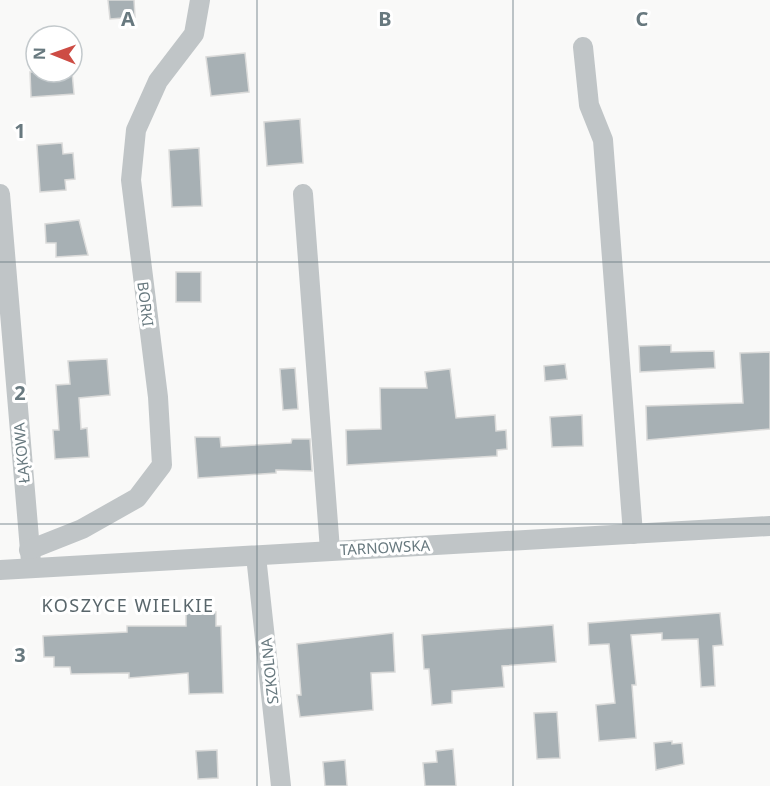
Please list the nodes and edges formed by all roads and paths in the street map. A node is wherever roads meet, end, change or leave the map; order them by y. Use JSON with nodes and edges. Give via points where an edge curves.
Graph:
{"nodes":[{"id":1,"x":200,"y":0,"type":"edge"},
{"id":2,"x":583,"y":47,"type":"dead end"},
{"id":3,"x":0,"y":194,"type":"edge"},
{"id":4,"x":303,"y":194,"type":"dead end"},
{"id":5,"x":3,"y":261,"type":"edge"},
{"id":6,"x":770,"y":526,"type":"edge"},
{"id":7,"x":633,"y":534,"type":"junction"},
{"id":8,"x":330,"y":550,"type":"junction"},
{"id":9,"x":256,"y":556,"type":"junction"},
{"id":10,"x":31,"y":559,"type":"junction"},
{"id":11,"x":0,"y":570,"type":"edge"},
{"id":12,"x":281,"y":786,"type":"edge"}],
"edges":[{"from":1,"to":10,"type":"street","name":"BORKI","via":[[194,34],[158,81],[136,130],[131,180],[158,397],[162,465],[137,498]]},
{"from":2,"to":7,"type":"street","via":[[589,105],[603,141]]},
{"from":3,"to":5,"type":"street","name":"ŁĄKOWA"},
{"from":4,"to":8,"type":"street"},
{"from":5,"to":10,"type":"street","name":"ŁĄKOWA"},
{"from":6,"to":7,"type":"street","name":"TARNOWSKA"},
{"from":7,"to":8,"type":"street","name":"TARNOWSKA"},
{"from":8,"to":9,"type":"street","name":"TARNOWSKA"},
{"from":9,"to":10,"type":"street","name":"TARNOWSKA"},
{"from":9,"to":12,"type":"street","name":"SZKOLNA"},
{"from":10,"to":11,"type":"street","name":"TARNOWSKA"}]}
